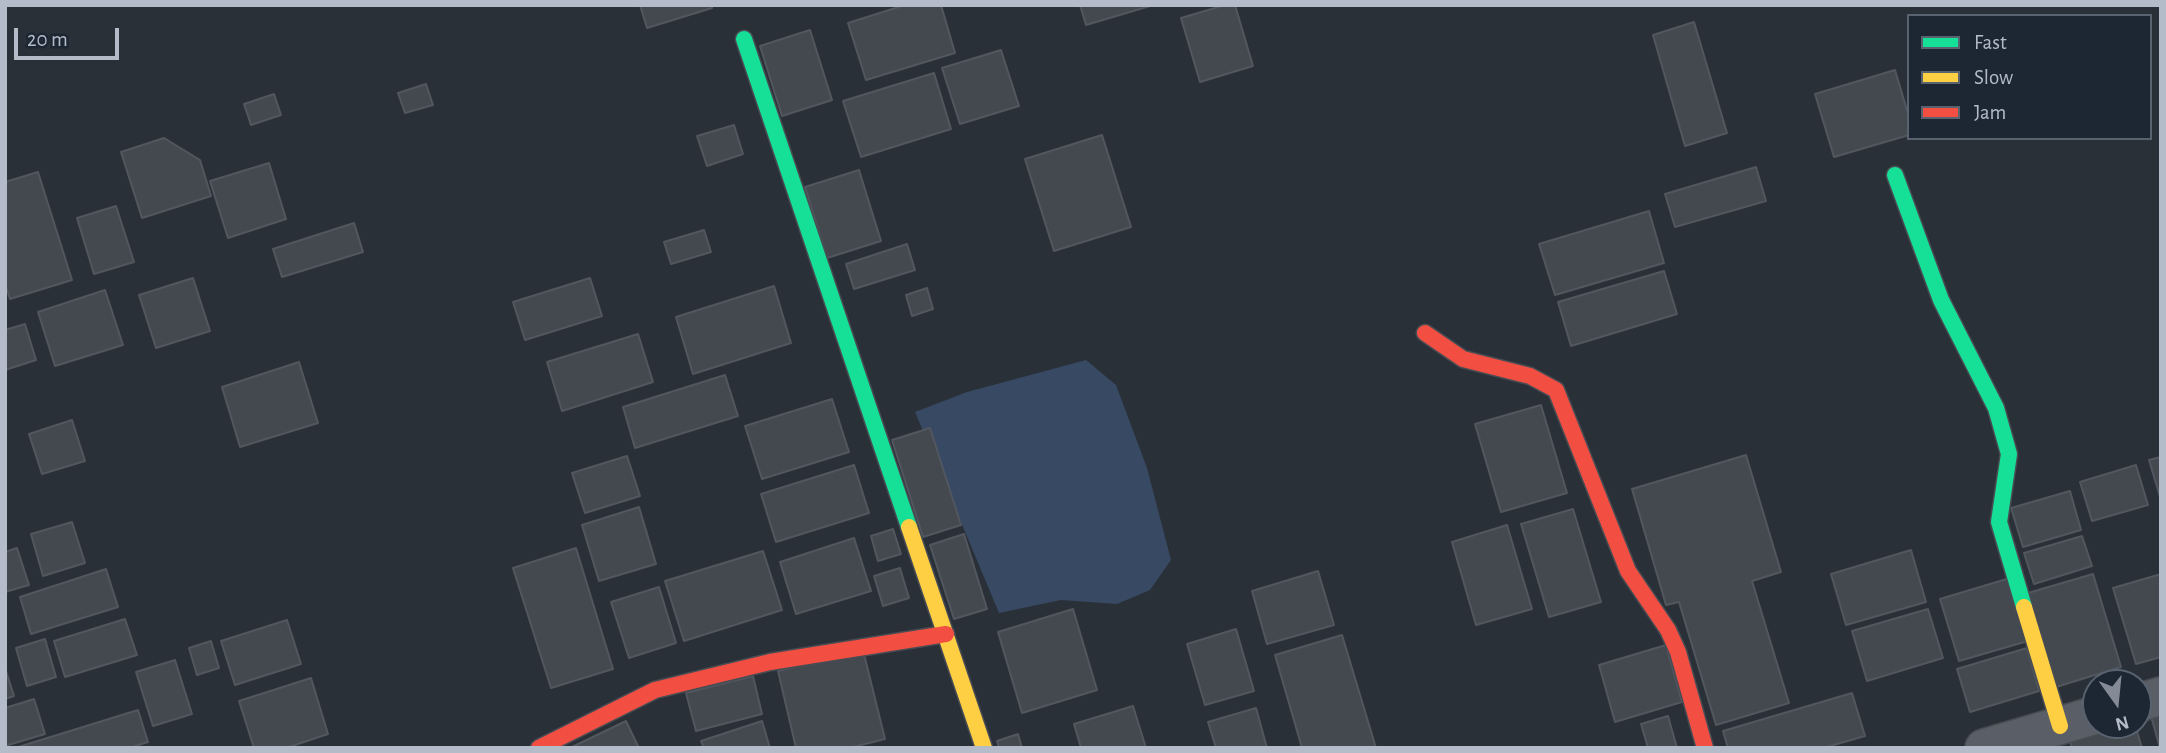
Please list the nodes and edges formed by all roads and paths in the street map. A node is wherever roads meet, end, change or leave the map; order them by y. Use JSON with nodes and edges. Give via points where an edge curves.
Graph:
{"nodes":[{"id":1,"x":744,"y":39,"type":"dead end"},
{"id":2,"x":1895,"y":175,"type":"dead end"},
{"id":3,"x":1425,"y":333,"type":"dead end"},
{"id":4,"x":946,"y":634,"type":"junction"},
{"id":5,"x":2082,"y":719,"type":"edge"},
{"id":6,"x":2060,"y":726,"type":"junction"},
{"id":7,"x":539,"y":748,"type":"edge"},
{"id":8,"x":984,"y":748,"type":"edge"},
{"id":9,"x":1705,"y":748,"type":"edge"},
{"id":10,"x":1984,"y":748,"type":"edge"}],
"edges":[{"from":1,"to":4,"type":"street"},
{"from":2,"to":6,"type":"street","via":[[1941,300],[1996,408],[2009,454],[1999,522]]},
{"from":3,"to":9,"type":"street","via":[[1463,359],[1530,376],[1556,390],[1628,571],[1678,652]]},
{"from":4,"to":7,"type":"street","via":[[770,662],[655,690]]},
{"from":4,"to":8,"type":"street"},
{"from":5,"to":6,"type":"street"},
{"from":6,"to":10,"type":"street"}]}
